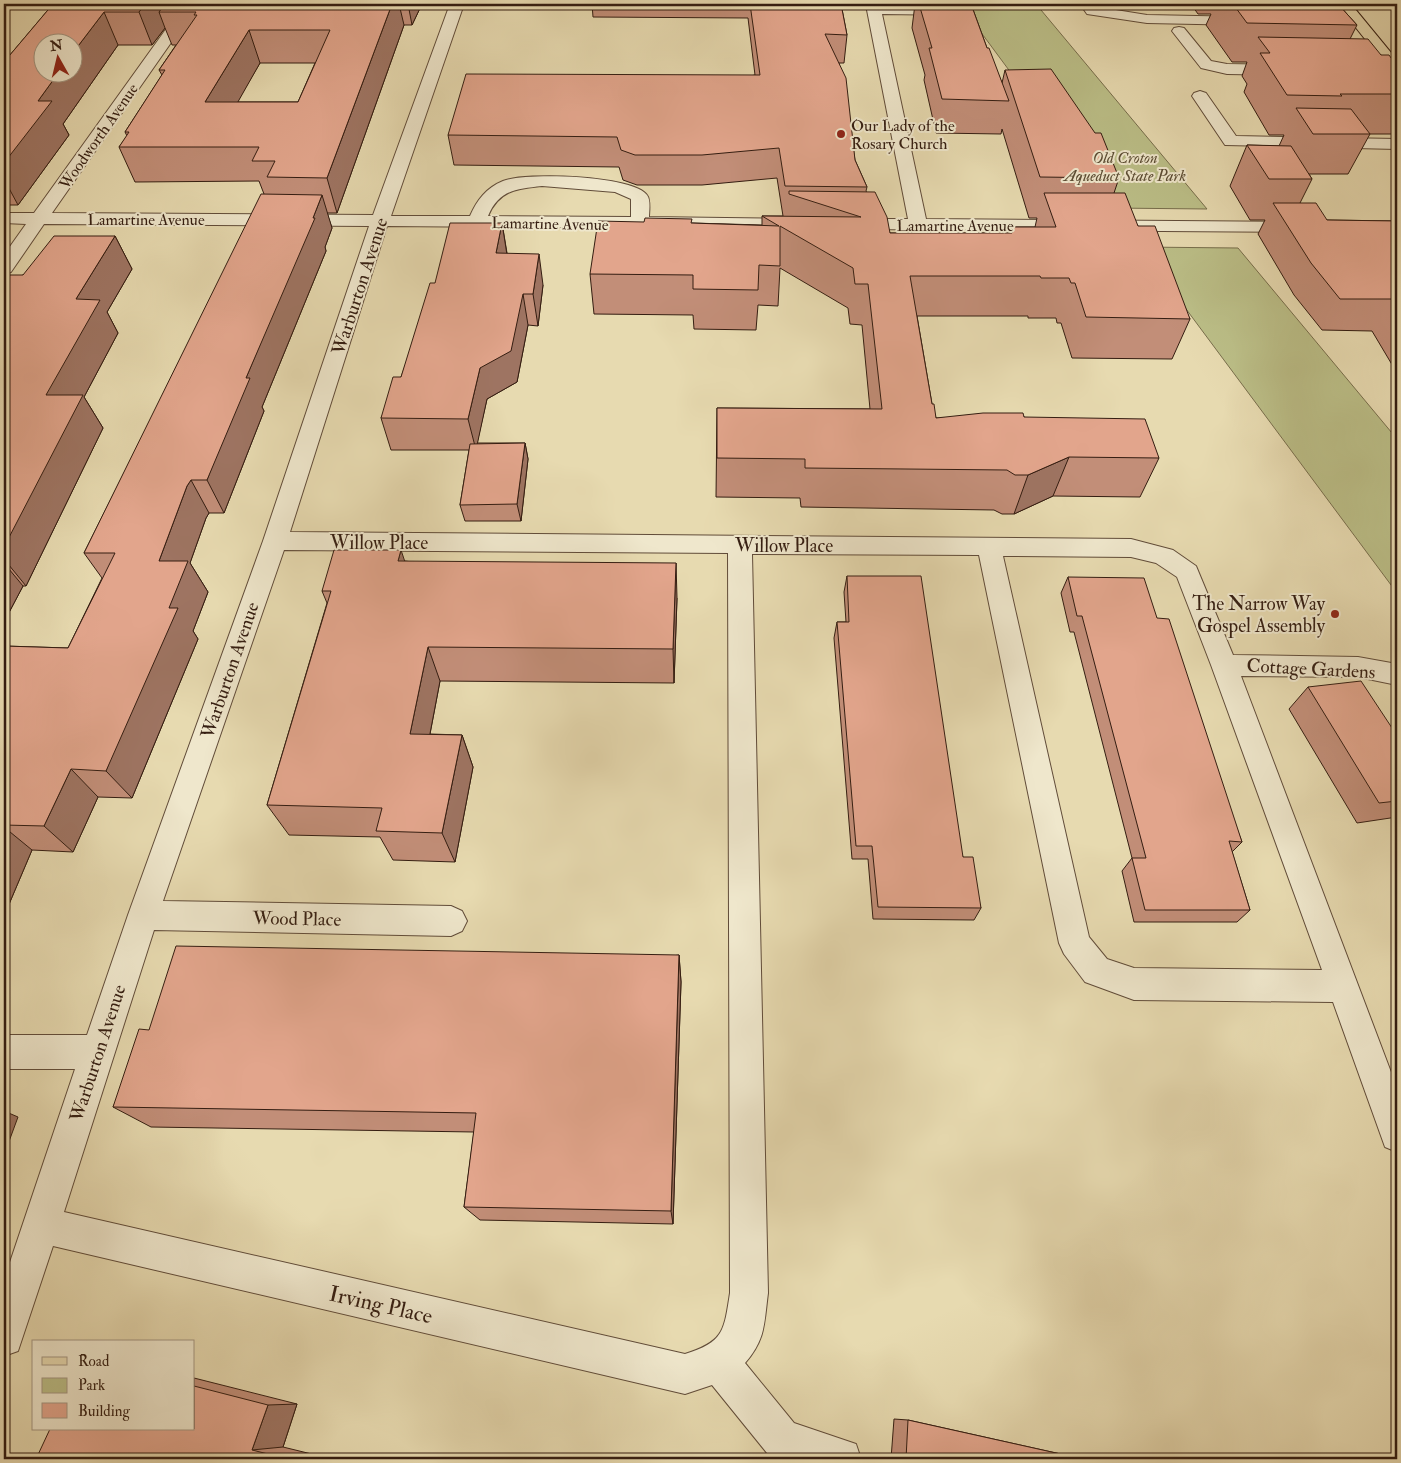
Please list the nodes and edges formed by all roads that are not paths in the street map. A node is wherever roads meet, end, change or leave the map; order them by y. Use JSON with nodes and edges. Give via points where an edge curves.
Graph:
{"nodes":[{"id":1,"x":191,"y":4,"type":"edge"},
{"id":2,"x":457,"y":4,"type":"edge"},
{"id":3,"x":957,"y":4,"type":"edge"},
{"id":4,"x":1138,"y":4,"type":"edge"},
{"id":5,"x":1344,"y":4,"type":"edge"},
{"id":6,"x":1089,"y":7,"type":"edge"},
{"id":7,"x":1147,"y":19,"type":"junction"},
{"id":8,"x":1264,"y":21,"type":"edge"},
{"id":9,"x":1340,"y":22,"type":"edge"},
{"id":10,"x":1358,"y":22,"type":"junction"},
{"id":11,"x":1179,"y":31,"type":"dead end"},
{"id":12,"x":1396,"y":67,"type":"edge"},
{"id":13,"x":1296,"y":71,"type":"edge"},
{"id":14,"x":1379,"y":72,"type":"edge"},
{"id":15,"x":1200,"y":96,"type":"dead end"},
{"id":16,"x":1397,"y":144,"type":"edge"},
{"id":17,"x":4,"y":218,"type":"edge"},
{"id":18,"x":40,"y":218,"type":"junction"},
{"id":19,"x":380,"y":221,"type":"junction"},
{"id":20,"x":476,"y":222,"type":"junction"},
{"id":21,"x":640,"y":224,"type":"junction"},
{"id":22,"x":819,"y":224,"type":"edge"},
{"id":23,"x":838,"y":224,"type":"edge"},
{"id":24,"x":918,"y":224,"type":"junction"},
{"id":25,"x":1310,"y":228,"type":"edge"},
{"id":26,"x":4,"y":268,"type":"edge"},
{"id":27,"x":275,"y":541,"type":"junction"},
{"id":28,"x":740,"y":544,"type":"junction"},
{"id":29,"x":989,"y":547,"type":"junction"},
{"id":30,"x":1224,"y":665,"type":"junction"},
{"id":31,"x":1397,"y":674,"type":"edge"},
{"id":32,"x":143,"y":915,"type":"junction"},
{"id":33,"x":451,"y":921,"type":"dead end"},
{"id":34,"x":1344,"y":986,"type":"junction"},
{"id":35,"x":4,"y":1052,"type":"edge"},
{"id":36,"x":97,"y":1052,"type":"junction"},
{"id":37,"x":1397,"y":1135,"type":"edge"},
{"id":38,"x":42,"y":1225,"type":"junction"},
{"id":39,"x":4,"y":1337,"type":"edge"},
{"id":40,"x":720,"y":1363,"type":"junction"},
{"id":41,"x":841,"y":1459,"type":"edge"}],
"edges":[{"from":1,"to":18,"type":"street","name":"Woodworth Avenue"},
{"from":2,"to":19,"type":"street","name":"Warburton Avenue"},
{"from":3,"to":24,"type":"street","via":[[961,11],[874,10]]},
{"from":4,"to":7,"type":"street"},
{"from":5,"to":10,"type":"main road"},
{"from":6,"to":7,"type":"street"},
{"from":7,"to":8,"type":"street"},
{"from":9,"to":10,"type":"street"},
{"from":10,"to":12,"type":"main road"},
{"from":11,"to":13,"type":"street","via":[[1206,65],[1227,69]]},
{"from":12,"to":14,"type":"street"},
{"from":15,"to":16,"type":"street","via":[[1231,141]]},
{"from":17,"to":18,"type":"street","name":"Lamartine Avenue"},
{"from":18,"to":19,"type":"street","name":"Lamartine Avenue"},
{"from":18,"to":26,"type":"street","name":"Woodworth Avenue"},
{"from":19,"to":20,"type":"street","name":"Lamartine Avenue"},
{"from":19,"to":27,"type":"street","name":"Warburton Avenue"},
{"from":20,"to":21,"type":"street","name":"Lamartine Avenue"},
{"from":20,"to":21,"type":"street","via":[[486,200],[508,185],[542,181],[619,187],[640,197]]},
{"from":21,"to":22,"type":"street","name":"Lamartine Avenue"},
{"from":23,"to":24,"type":"street","name":"Lamartine Avenue"},
{"from":24,"to":25,"type":"street","name":"Lamartine Avenue"},
{"from":27,"to":28,"type":"street","name":"Willow Place"},
{"from":27,"to":32,"type":"street","name":"Warburton Avenue"},
{"from":28,"to":29,"type":"street","name":"Willow Place"},
{"from":28,"to":40,"type":"street","via":[[750,1293],[743,1336]]},
{"from":29,"to":30,"type":"street","name":"Willow Place","via":[[1131,548],[1164,556],[1187,572]]},
{"from":29,"to":34,"type":"street","via":[[1075,943],[1096,971],[1134,984]]},
{"from":30,"to":31,"type":"street","name":"Cottage Gardens","via":[[1358,667]]},
{"from":30,"to":34,"type":"street","name":"Willow Place"},
{"from":32,"to":33,"type":"street","name":"Wood Place"},
{"from":32,"to":36,"type":"street","name":"Warburton Avenue"},
{"from":34,"to":37,"type":"street","name":"Willow Place"},
{"from":35,"to":36,"type":"street"},
{"from":36,"to":38,"type":"street","name":"Warburton Avenue"},
{"from":38,"to":39,"type":"street","name":"Warburton Avenue"},
{"from":38,"to":40,"type":"street","name":"Irving Place","via":[[685,1374]]},
{"from":40,"to":41,"type":"street","via":[[781,1439]]}]}
